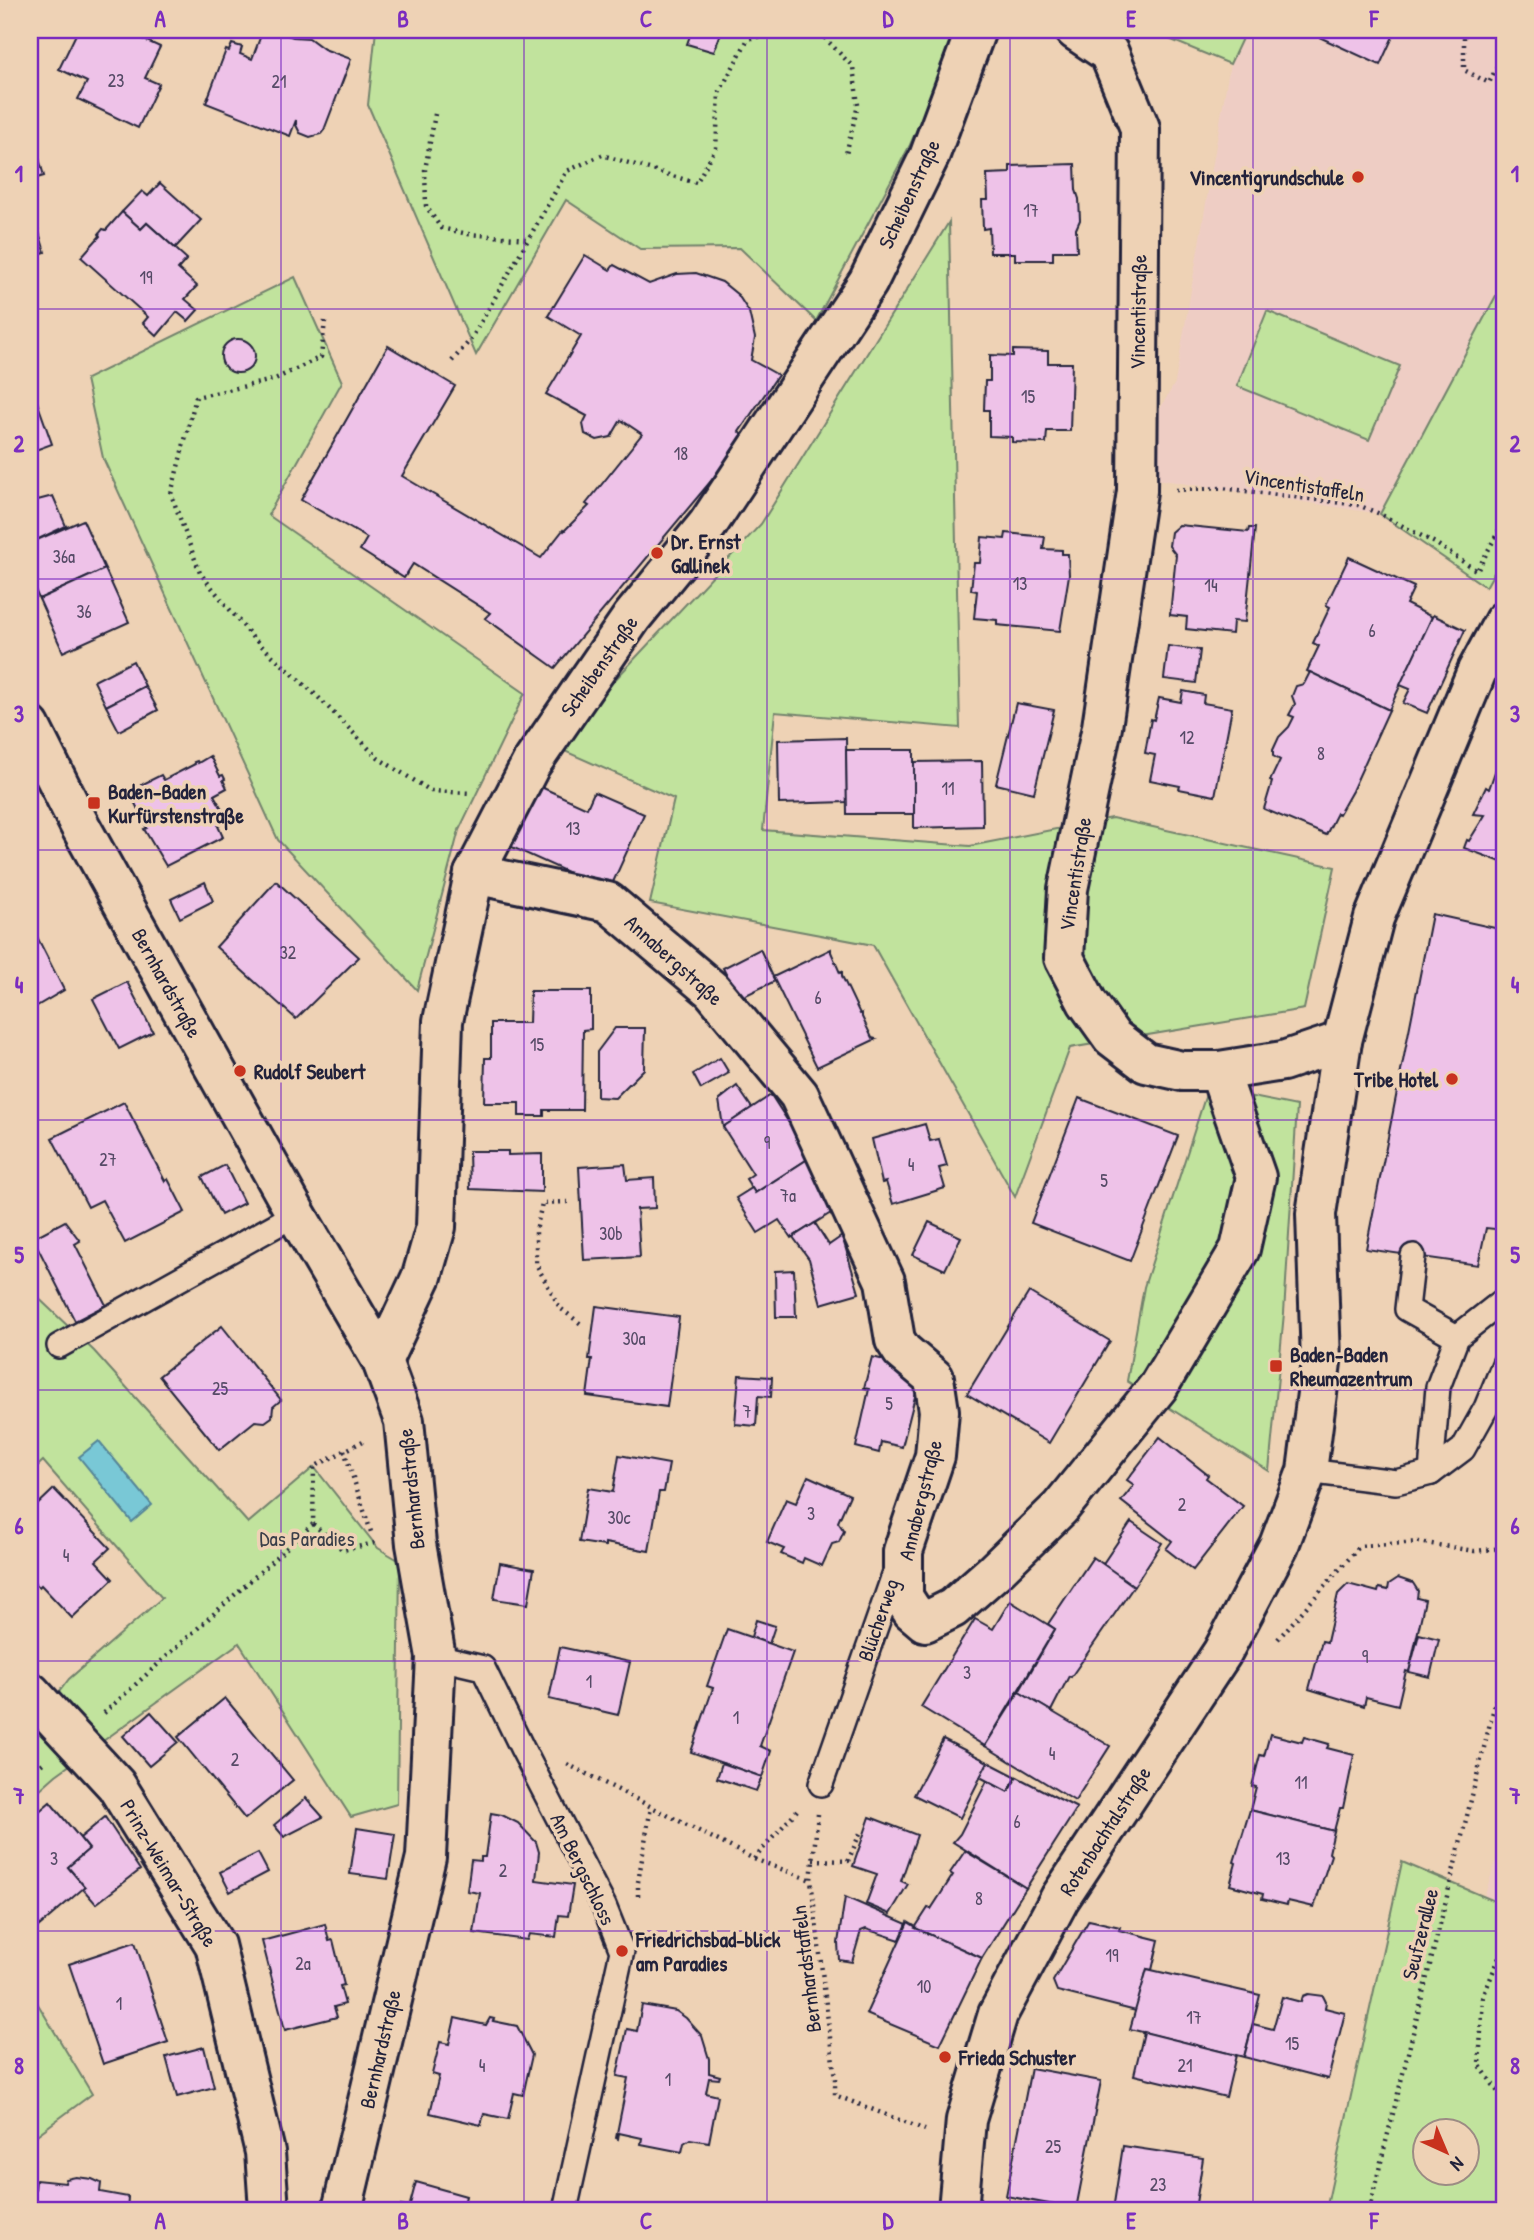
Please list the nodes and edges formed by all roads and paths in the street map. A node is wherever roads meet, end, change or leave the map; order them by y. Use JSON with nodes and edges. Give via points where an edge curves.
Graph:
{"nodes":[{"id":1,"x":976,"y":30,"type":"edge"},
{"id":2,"x":1075,"y":30,"type":"edge"},
{"id":3,"x":1464,"y":30,"type":"edge"},
{"id":4,"x":1504,"y":52,"type":"edge"},
{"id":5,"x":435,"y":114,"type":"dead end"},
{"id":6,"x":846,"y":154,"type":"dead end"},
{"id":7,"x":527,"y":239,"type":"junction"},
{"id":8,"x":325,"y":321,"type":"dead end"},
{"id":9,"x":452,"y":361,"type":"dead end"},
{"id":10,"x":1222,"y":488,"type":"dead end"},
{"id":11,"x":1504,"y":521,"type":"edge"},
{"id":12,"x":1504,"y":621,"type":"edge"},
{"id":13,"x":30,"y":726,"type":"edge"},
{"id":14,"x":513,"y":796,"type":"junction"},
{"id":15,"x":474,"y":874,"type":"junction"},
{"id":16,"x":1342,"y":1041,"type":"junction"},
{"id":17,"x":1219,"y":1071,"type":"junction"},
{"id":18,"x":568,"y":1202,"type":"dead end"},
{"id":19,"x":296,"y":1214,"type":"junction"},
{"id":20,"x":1413,"y":1256,"type":"dead end"},
{"id":21,"x":1504,"y":1300,"type":"edge"},
{"id":22,"x":581,"y":1324,"type":"dead end"},
{"id":23,"x":1457,"y":1338,"type":"junction"},
{"id":24,"x":59,"y":1346,"type":"dead end"},
{"id":25,"x":382,"y":1361,"type":"junction"},
{"id":26,"x":1504,"y":1364,"type":"edge"},
{"id":27,"x":404,"y":1421,"type":"junction"},
{"id":28,"x":344,"y":1450,"type":"junction"},
{"id":29,"x":936,"y":1456,"type":"junction"},
{"id":30,"x":1307,"y":1471,"type":"junction"},
{"id":31,"x":1431,"y":1473,"type":"junction"},
{"id":32,"x":313,"y":1524,"type":"junction"},
{"id":33,"x":1504,"y":1548,"type":"edge"},
{"id":34,"x":1271,"y":1646,"type":"dead end"},
{"id":35,"x":436,"y":1657,"type":"junction"},
{"id":36,"x":1504,"y":1667,"type":"edge"},
{"id":37,"x":30,"y":1692,"type":"edge"},
{"id":38,"x":74,"y":1740,"type":"junction"},
{"id":39,"x":557,"y":1759,"type":"dead end"},
{"id":40,"x":821,"y":1784,"type":"joint"},
{"id":41,"x":651,"y":1807,"type":"junction"},
{"id":42,"x":816,"y":1828,"type":"dead end"},
{"id":43,"x":861,"y":1831,"type":"dead end"},
{"id":44,"x":754,"y":1859,"type":"junction"},
{"id":45,"x":813,"y":1860,"type":"junction"},
{"id":46,"x":811,"y":1880,"type":"junction"},
{"id":47,"x":638,"y":1882,"type":"dead end"},
{"id":48,"x":1504,"y":1945,"type":"edge"},
{"id":49,"x":1504,"y":2101,"type":"edge"},
{"id":50,"x":926,"y":2130,"type":"dead end"},
{"id":51,"x":269,"y":2210,"type":"edge"},
{"id":52,"x":342,"y":2210,"type":"edge"},
{"id":53,"x":565,"y":2210,"type":"edge"},
{"id":54,"x":958,"y":2210,"type":"edge"},
{"id":55,"x":1368,"y":2210,"type":"edge"}],
"edges":[{"from":1,"to":14,"type":"street","name":"Scheibenstraße","via":[[929,157],[868,282],[708,524],[632,617]]},
{"from":2,"to":17,"type":"street","name":"Vincentistraße","via":[[1109,52],[1140,128],[1137,491],[1102,727],[1068,889],[1064,958],[1112,1037],[1146,1063],[1182,1071]]},
{"from":3,"to":4,"type":"path","via":[[1464,70],[1489,83]]},
{"from":5,"to":7,"type":"path","via":[[425,170],[426,205],[441,228]]},
{"from":6,"to":7,"type":"path","via":[[858,105],[853,67],[821,34],[786,32],[748,39],[719,93],[716,148],[696,183],[602,155],[567,170]]},
{"from":7,"to":9,"type":"path","via":[[472,338]]},
{"from":8,"to":14,"type":"path","via":[[321,358],[273,380],[196,397],[171,494],[200,573],[253,638],[378,758],[430,791]]},
{"from":10,"to":11,"type":"path","name":"Vincentistaffeln","via":[[1358,505],[1435,542],[1477,570]]},
{"from":12,"to":16,"type":"street","via":[[1477,671],[1374,918]]},
{"from":13,"to":19,"type":"street","name":"Bernhardstraße","via":[[78,822]]},
{"from":14,"to":15,"type":"street","name":"Scheibenstraße"},
{"from":15,"to":25,"type":"street","name":"Scheibenstraße","via":[[443,1021],[436,1227],[422,1276]]},
{"from":15,"to":29,"type":"street","name":"Annabergstraße","via":[[608,902],[712,990],[799,1095],[885,1281],[895,1340],[934,1378],[939,1410]]},
{"from":16,"to":17,"type":"street","name":"Vincentistraße","via":[[1283,1061]]},
{"from":16,"to":30,"type":"street","name":"Rotenbachtalstraße","via":[[1316,1214],[1321,1362]]},
{"from":17,"to":29,"type":"street","name":"Annabergstraße","via":[[1255,1177],[1240,1249],[1158,1387],[1060,1508],[953,1608],[925,1622],[903,1597],[903,1551]]},
{"from":18,"to":22,"type":"path","via":[[542,1203],[536,1264],[560,1308]]},
{"from":19,"to":24,"type":"lane"},
{"from":19,"to":25,"type":"street","name":"Bernhardstraße"},
{"from":20,"to":23,"type":"lane","via":[[1407,1309]]},
{"from":21,"to":23,"type":"lane"},
{"from":23,"to":31,"type":"lane","via":[[1438,1387]]},
{"from":25,"to":27,"type":"street","name":"Bernhardstraße"},
{"from":26,"to":31,"type":"lane","via":[[1463,1449]]},
{"from":27,"to":28,"type":"path"},
{"from":27,"to":35,"type":"street","name":"Bernhardstraße","via":[[416,1544]]},
{"from":28,"to":32,"type":"path","via":[[314,1467]]},
{"from":28,"to":32,"type":"path","via":[[375,1543],[342,1550]]},
{"from":29,"to":40,"type":"lane","name":"Blücherweg"},
{"from":30,"to":31,"type":"lane","via":[[1396,1482]]},
{"from":30,"to":54,"type":"street","name":"Rotenbachtalstraße","via":[[1279,1545],[1222,1653],[1060,1898],[998,2014],[966,2120]]},
{"from":32,"to":38,"type":"path"},
{"from":33,"to":34,"type":"path","via":[[1474,1551],[1419,1542],[1360,1546]]},
{"from":35,"to":52,"type":"street","name":"Bernhardstraße","via":[[426,1857]]},
{"from":35,"to":53,"type":"lane","name":"Am Bergschloss","via":[[483,1668],[604,1906],[622,1951]]},
{"from":36,"to":55,"type":"path","name":"Seufzerallee"},
{"from":37,"to":38,"type":"street","name":"Prinz-Weimar-Straße"},
{"from":38,"to":51,"type":"street","name":"Prinz-Weimar-Straße","via":[[116,1785],[215,1945],[265,2152]]},
{"from":39,"to":41,"type":"path","name":"Bernhardstaffeln"},
{"from":40,"to":44,"type":"path"},
{"from":41,"to":44,"type":"path","name":"Bernhardstaffeln"},
{"from":41,"to":47,"type":"path"},
{"from":42,"to":45,"type":"path"},
{"from":43,"to":45,"type":"path","via":[[848,1861]]},
{"from":44,"to":46,"type":"path","name":"Bernhardstaffeln"},
{"from":45,"to":46,"type":"path"},
{"from":46,"to":50,"type":"path","name":"Bernhardstaffeln","via":[[835,2095]]},
{"from":48,"to":49,"type":"path","via":[[1483,1997],[1479,2064]]}]}
